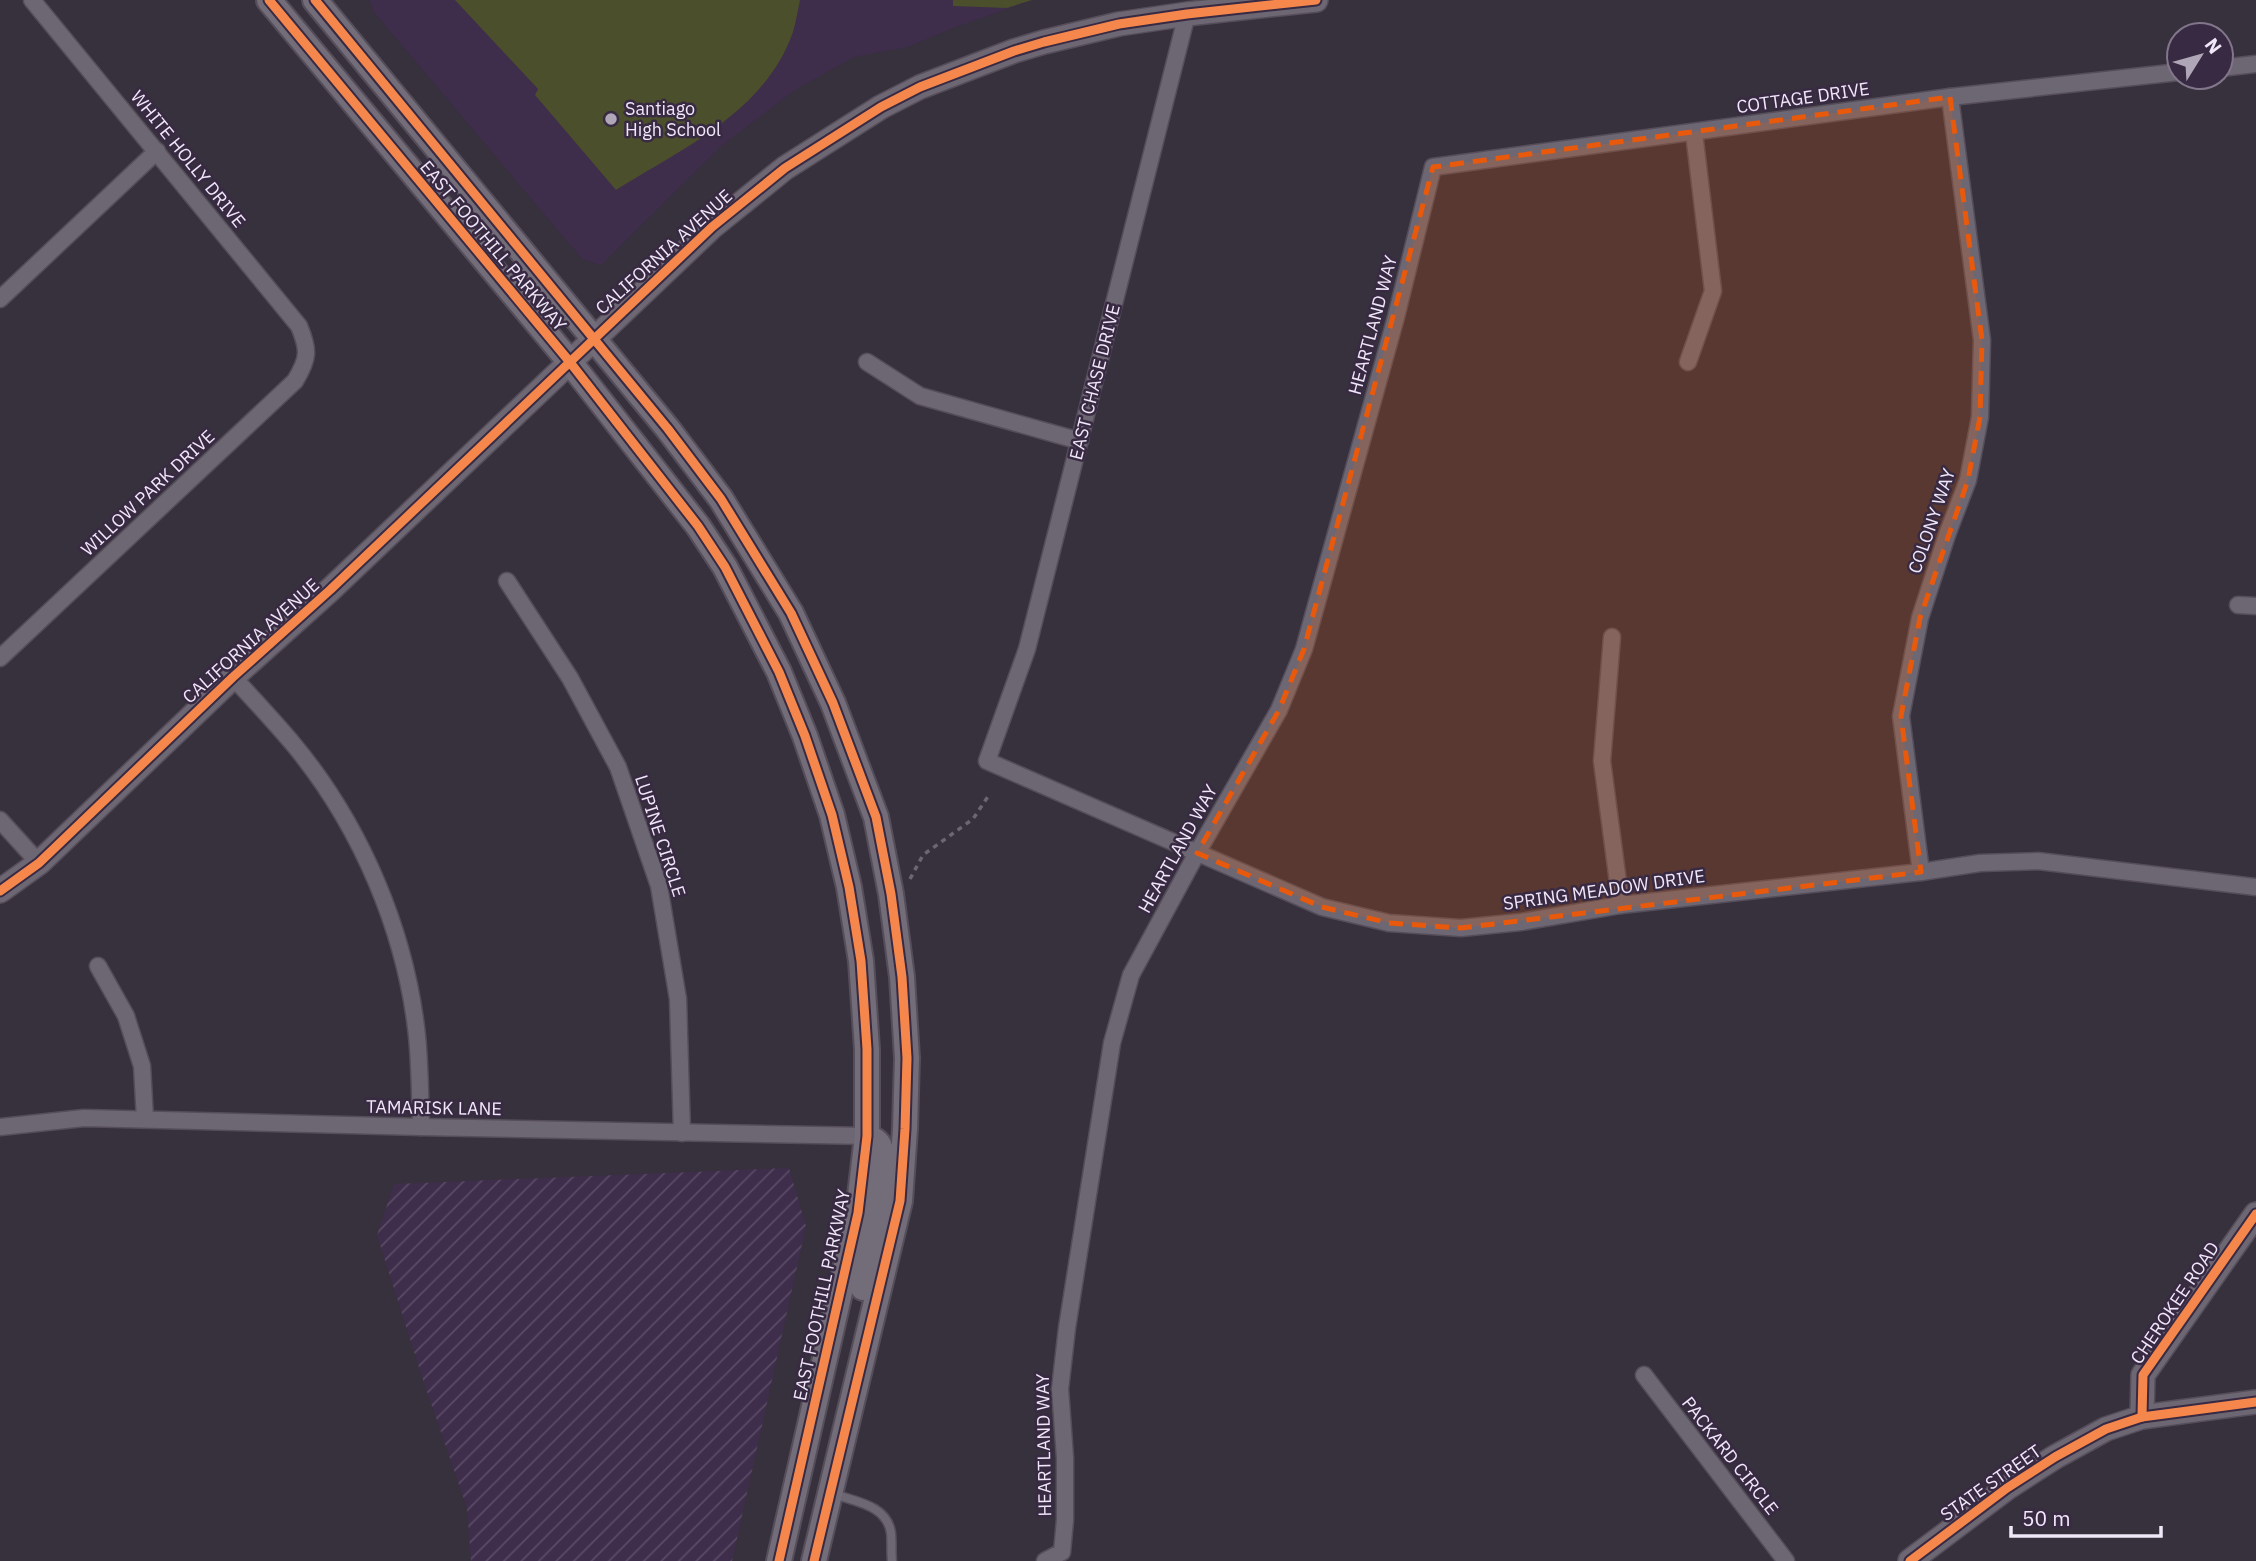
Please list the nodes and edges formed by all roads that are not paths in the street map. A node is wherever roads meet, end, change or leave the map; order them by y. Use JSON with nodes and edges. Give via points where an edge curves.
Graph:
{"nodes":[{"id":1,"x":32,"y":0,"type":"edge"},
{"id":2,"x":269,"y":0,"type":"edge"},
{"id":3,"x":1316,"y":0,"type":"edge"},
{"id":4,"x":1189,"y":7,"type":"edge"},
{"id":5,"x":328,"y":11,"type":"edge"},
{"id":6,"x":2256,"y":64,"type":"edge"},
{"id":7,"x":2235,"y":66,"type":"edge"},
{"id":8,"x":2165,"y":74,"type":"edge"},
{"id":9,"x":1951,"y":97,"type":"junction"},
{"id":10,"x":1694,"y":133,"type":"junction"},
{"id":11,"x":157,"y":151,"type":"junction"},
{"id":12,"x":1433,"y":167,"type":"joint"},
{"id":13,"x":0,"y":299,"type":"edge"},
{"id":14,"x":593,"y":338,"type":"junction"},
{"id":15,"x":307,"y":346,"type":"joint"},
{"id":16,"x":569,"y":361,"type":"junction"},
{"id":17,"x":867,"y":362,"type":"dead end"},
{"id":18,"x":1688,"y":362,"type":"dead end"},
{"id":19,"x":1080,"y":442,"type":"junction"},
{"id":20,"x":507,"y":581,"type":"dead end"},
{"id":21,"x":2238,"y":605,"type":"dead end"},
{"id":22,"x":2256,"y":606,"type":"edge"},
{"id":23,"x":1612,"y":637,"type":"dead end"},
{"id":24,"x":0,"y":658,"type":"edge"},
{"id":25,"x":233,"y":677,"type":"junction"},
{"id":26,"x":987,"y":761,"type":"joint"},
{"id":27,"x":0,"y":820,"type":"edge"},
{"id":28,"x":1197,"y":853,"type":"junction"},
{"id":29,"x":39,"y":863,"type":"junction"},
{"id":30,"x":1921,"y":872,"type":"junction"},
{"id":31,"x":2256,"y":887,"type":"edge"},
{"id":32,"x":0,"y":891,"type":"edge"},
{"id":33,"x":1621,"y":905,"type":"junction"},
{"id":34,"x":98,"y":967,"type":"dead end"},
{"id":35,"x":145,"y":1119,"type":"junction"},
{"id":36,"x":0,"y":1127,"type":"edge"},
{"id":37,"x":421,"y":1127,"type":"junction"},
{"id":38,"x":682,"y":1133,"type":"junction"},
{"id":39,"x":867,"y":1136,"type":"junction"},
{"id":40,"x":2256,"y":1214,"type":"edge"},
{"id":41,"x":866,"y":1344,"type":"junction"},
{"id":42,"x":1644,"y":1375,"type":"dead end"},
{"id":43,"x":2256,"y":1402,"type":"edge"},
{"id":44,"x":2142,"y":1417,"type":"junction"},
{"id":45,"x":830,"y":1493,"type":"junction"},
{"id":46,"x":779,"y":1561,"type":"edge"},
{"id":47,"x":814,"y":1561,"type":"edge"},
{"id":48,"x":892,"y":1561,"type":"edge"},
{"id":49,"x":1045,"y":1561,"type":"edge"},
{"id":50,"x":1786,"y":1561,"type":"edge"},
{"id":51,"x":1910,"y":1561,"type":"edge"}],
"edges":[{"from":1,"to":11,"type":"street","name":"WHITE HOLLY DRIVE"},
{"from":2,"to":16,"type":"main road","name":"EAST FOOTHILL PARKWAY"},
{"from":3,"to":4,"type":"main road","name":"CALIFORNIA AVENUE"},
{"from":4,"to":14,"type":"main road","name":"CALIFORNIA AVENUE","via":[[1044,42],[975,65],[881,107],[764,184]]},
{"from":4,"to":19,"type":"street","name":"EAST CHASE DRIVE"},
{"from":5,"to":14,"type":"main road","name":"EAST FOOTHILL PARKWAY"},
{"from":6,"to":7,"type":"street"},
{"from":8,"to":9,"type":"street","name":"COTTAGE DRIVE"},
{"from":9,"to":10,"type":"street","name":"COTTAGE DRIVE"},
{"from":9,"to":30,"type":"street","name":"COLONY WAY","via":[[1982,340],[1981,404],[1968,480],[1920,618],[1902,716]]},
{"from":10,"to":12,"type":"street","name":"COTTAGE DRIVE"},
{"from":10,"to":18,"type":"street","via":[[1713,291]]},
{"from":11,"to":13,"type":"street"},
{"from":11,"to":15,"type":"street","name":"WHITE HOLLY DRIVE","via":[[299,326]]},
{"from":12,"to":28,"type":"street","name":"HEARTLAND WAY","via":[[1304,649],[1279,710]]},
{"from":14,"to":16,"type":"main road","name":"CALIFORNIA AVENUE"},
{"from":14,"to":41,"type":"main road","name":"EAST FOOTHILL PARKWAY","via":[[721,499],[790,612],[833,703],[876,817],[902,977],[907,1070],[900,1201]]},
{"from":15,"to":24,"type":"street","name":"WILLOW PARK DRIVE","via":[[305,365],[295,381]]},
{"from":16,"to":25,"type":"main road","name":"CALIFORNIA AVENUE"},
{"from":16,"to":39,"type":"main road","name":"EAST FOOTHILL PARKWAY","via":[[725,567],[779,672],[805,736],[832,815],[861,961]]},
{"from":17,"to":19,"type":"street","via":[[920,396]]},
{"from":19,"to":26,"type":"street","name":"EAST CHASE DRIVE","via":[[1027,649]]},
{"from":20,"to":38,"type":"street","name":"LUPINE CIRCLE","via":[[570,678],[618,767],[659,886],[678,999]]},
{"from":21,"to":22,"type":"street"},
{"from":23,"to":33,"type":"street","via":[[1602,761]]},
{"from":25,"to":29,"type":"main road","name":"CALIFORNIA AVENUE"},
{"from":25,"to":37,"type":"street","via":[[295,746],[335,803],[386,903],[406,973],[417,1036]]},
{"from":26,"to":28,"type":"street","name":"SPRING MEADOW DRIVE"},
{"from":27,"to":29,"type":"street"},
{"from":28,"to":33,"type":"street","name":"SPRING MEADOW DRIVE","via":[[1322,907],[1389,923],[1461,928]]},
{"from":28,"to":49,"type":"street","name":"HEARTLAND WAY","via":[[1131,975],[1112,1044],[1060,1389],[1065,1458],[1062,1552]]},
{"from":29,"to":32,"type":"main road","name":"CALIFORNIA AVENUE"},
{"from":30,"to":31,"type":"street","name":"SPRING MEADOW DRIVE","via":[[2038,861]]},
{"from":30,"to":33,"type":"street","name":"SPRING MEADOW DRIVE"},
{"from":34,"to":35,"type":"street","via":[[126,1016],[142,1066]]},
{"from":35,"to":36,"type":"street","name":"TAMARISK LANE","via":[[84,1118]]},
{"from":35,"to":37,"type":"street","name":"TAMARISK LANE"},
{"from":37,"to":38,"type":"street","name":"TAMARISK LANE"},
{"from":38,"to":39,"type":"street","name":"TAMARISK LANE"},
{"from":39,"to":41,"type":"main road","via":[[880,1146],[881,1158],[880,1193],[859,1315]]},
{"from":39,"to":46,"type":"main road","name":"EAST FOOTHILL PARKWAY","via":[[858,1213]]},
{"from":40,"to":44,"type":"main road","name":"CHEROKEE ROAD","via":[[2143,1375]]},
{"from":41,"to":45,"type":"main road","name":"EAST FOOTHILL PARKWAY"},
{"from":42,"to":50,"type":"street","name":"PACKARD CIRCLE"},
{"from":43,"to":44,"type":"main road","name":"STATE STREET"},
{"from":44,"to":51,"type":"main road","name":"STATE STREET","via":[[2106,1429],[2055,1457]]},
{"from":45,"to":47,"type":"main road","name":"EAST FOOTHILL PARKWAY"},
{"from":45,"to":48,"type":"lane","via":[[877,1509],[891,1532]]}]}
